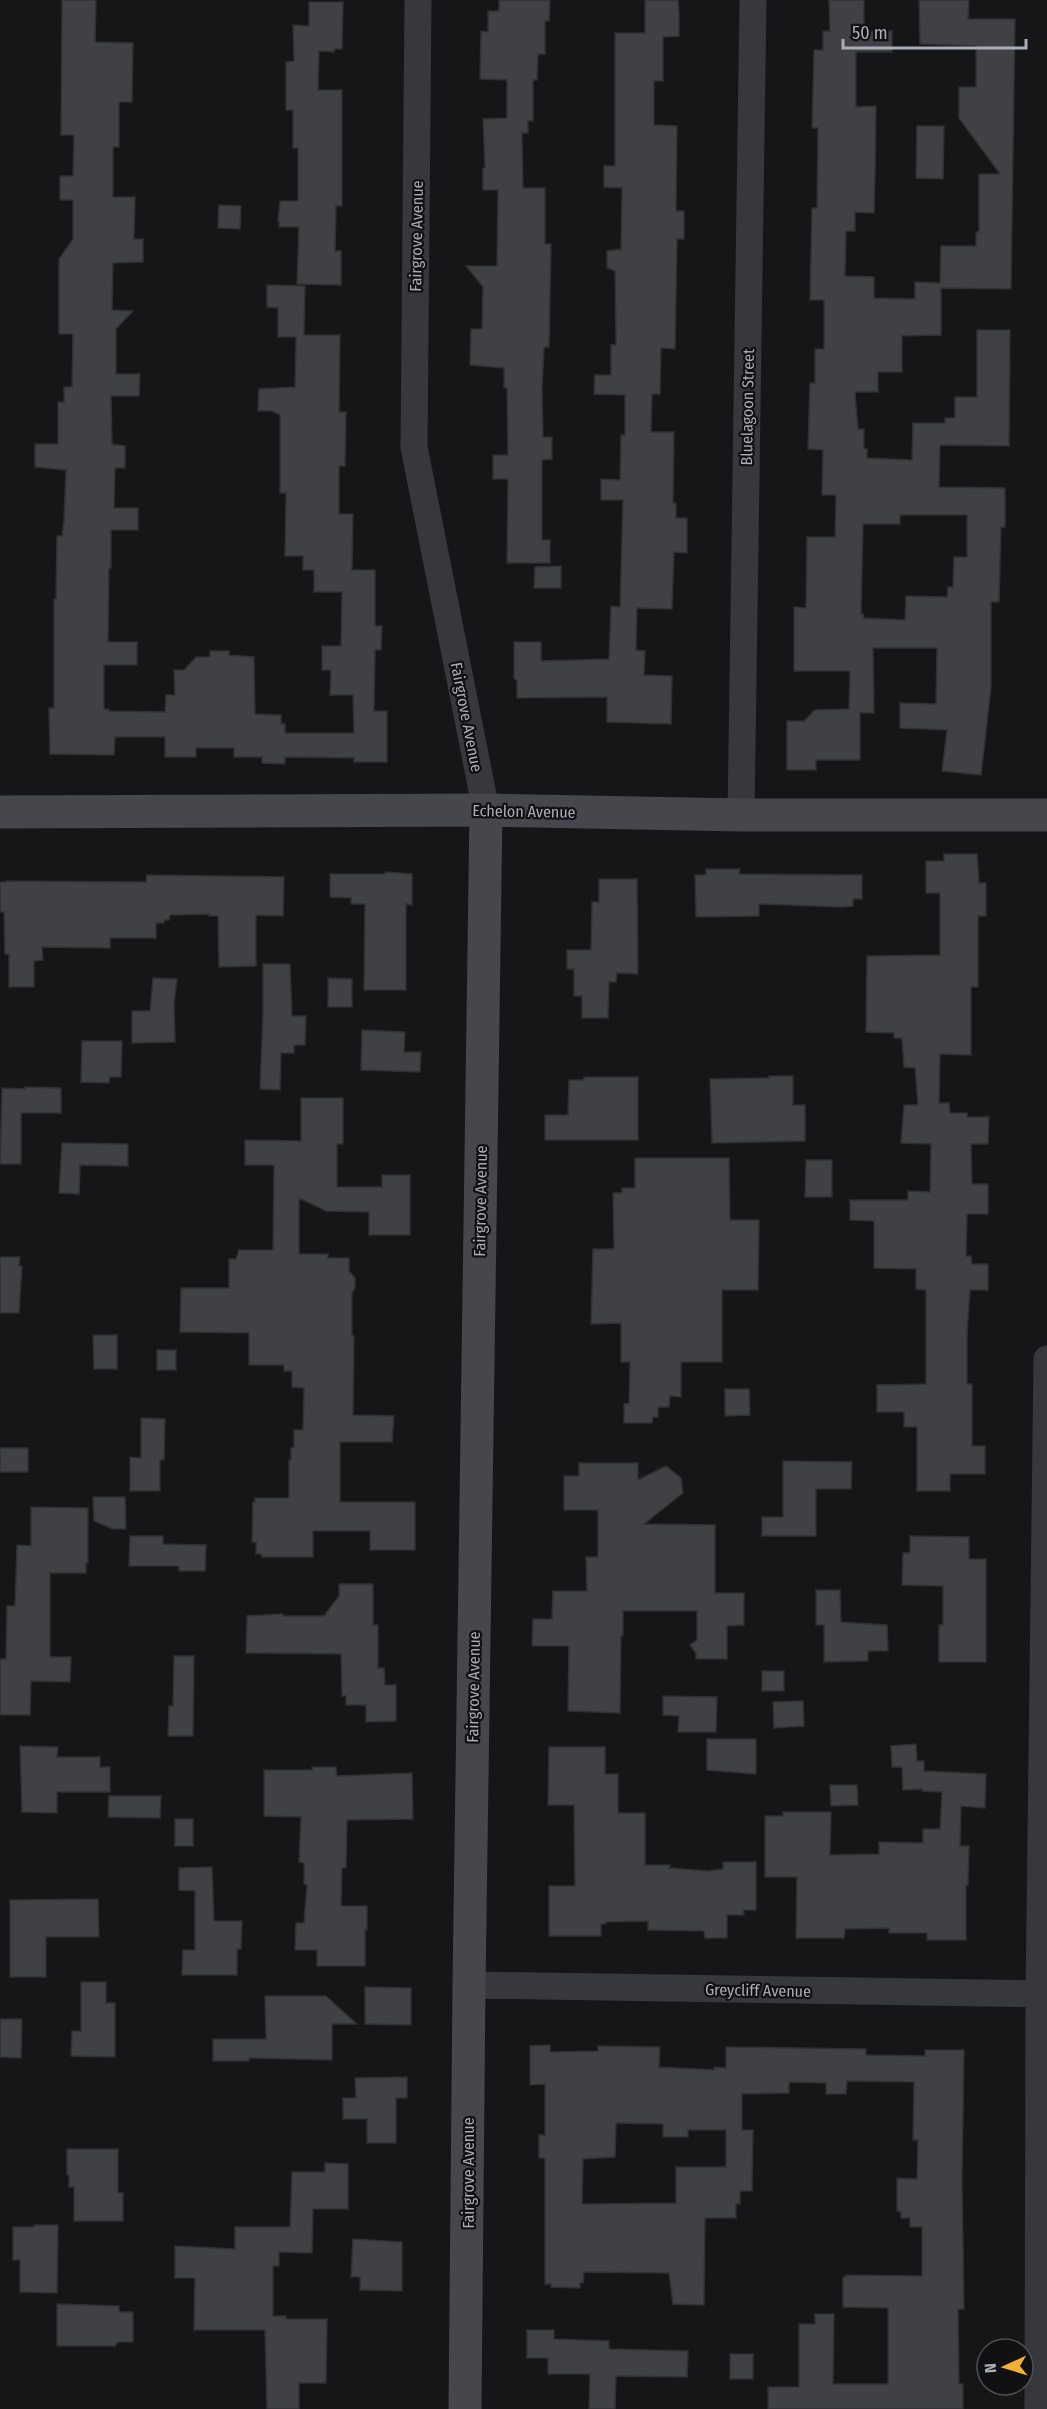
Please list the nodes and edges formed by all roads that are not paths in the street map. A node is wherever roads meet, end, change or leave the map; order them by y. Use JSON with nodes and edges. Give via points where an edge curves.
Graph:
{"nodes":[{"id":1,"x":418,"y":0,"type":"edge"},
{"id":2,"x":753,"y":0,"type":"edge"},
{"id":3,"x":486,"y":810,"type":"junction"},
{"id":4,"x":0,"y":812,"type":"edge"},
{"id":5,"x":1047,"y":814,"type":"edge"},
{"id":6,"x":741,"y":815,"type":"junction"},
{"id":7,"x":1047,"y":1359,"type":"edge"},
{"id":8,"x":469,"y":1985,"type":"junction"},
{"id":9,"x":1043,"y":1994,"type":"edge"},
{"id":10,"x":465,"y":2409,"type":"edge"},
{"id":11,"x":1038,"y":2409,"type":"edge"}],
"edges":[{"from":1,"to":3,"type":"street","name":"Fairgrove Avenue","via":[[414,447]]},
{"from":2,"to":6,"type":"street","name":"Bluelagoon Street"},
{"from":3,"to":4,"type":"street","name":"Echelon Avenue"},
{"from":3,"to":6,"type":"street","name":"Echelon Avenue"},
{"from":3,"to":8,"type":"street","name":"Fairgrove Avenue"},
{"from":5,"to":6,"type":"street","name":"Echelon Avenue"},
{"from":7,"to":9,"type":"street"},
{"from":8,"to":9,"type":"street","name":"Greycliff Avenue"},
{"from":8,"to":10,"type":"street","name":"Fairgrove Avenue"},
{"from":9,"to":11,"type":"street"}]}
